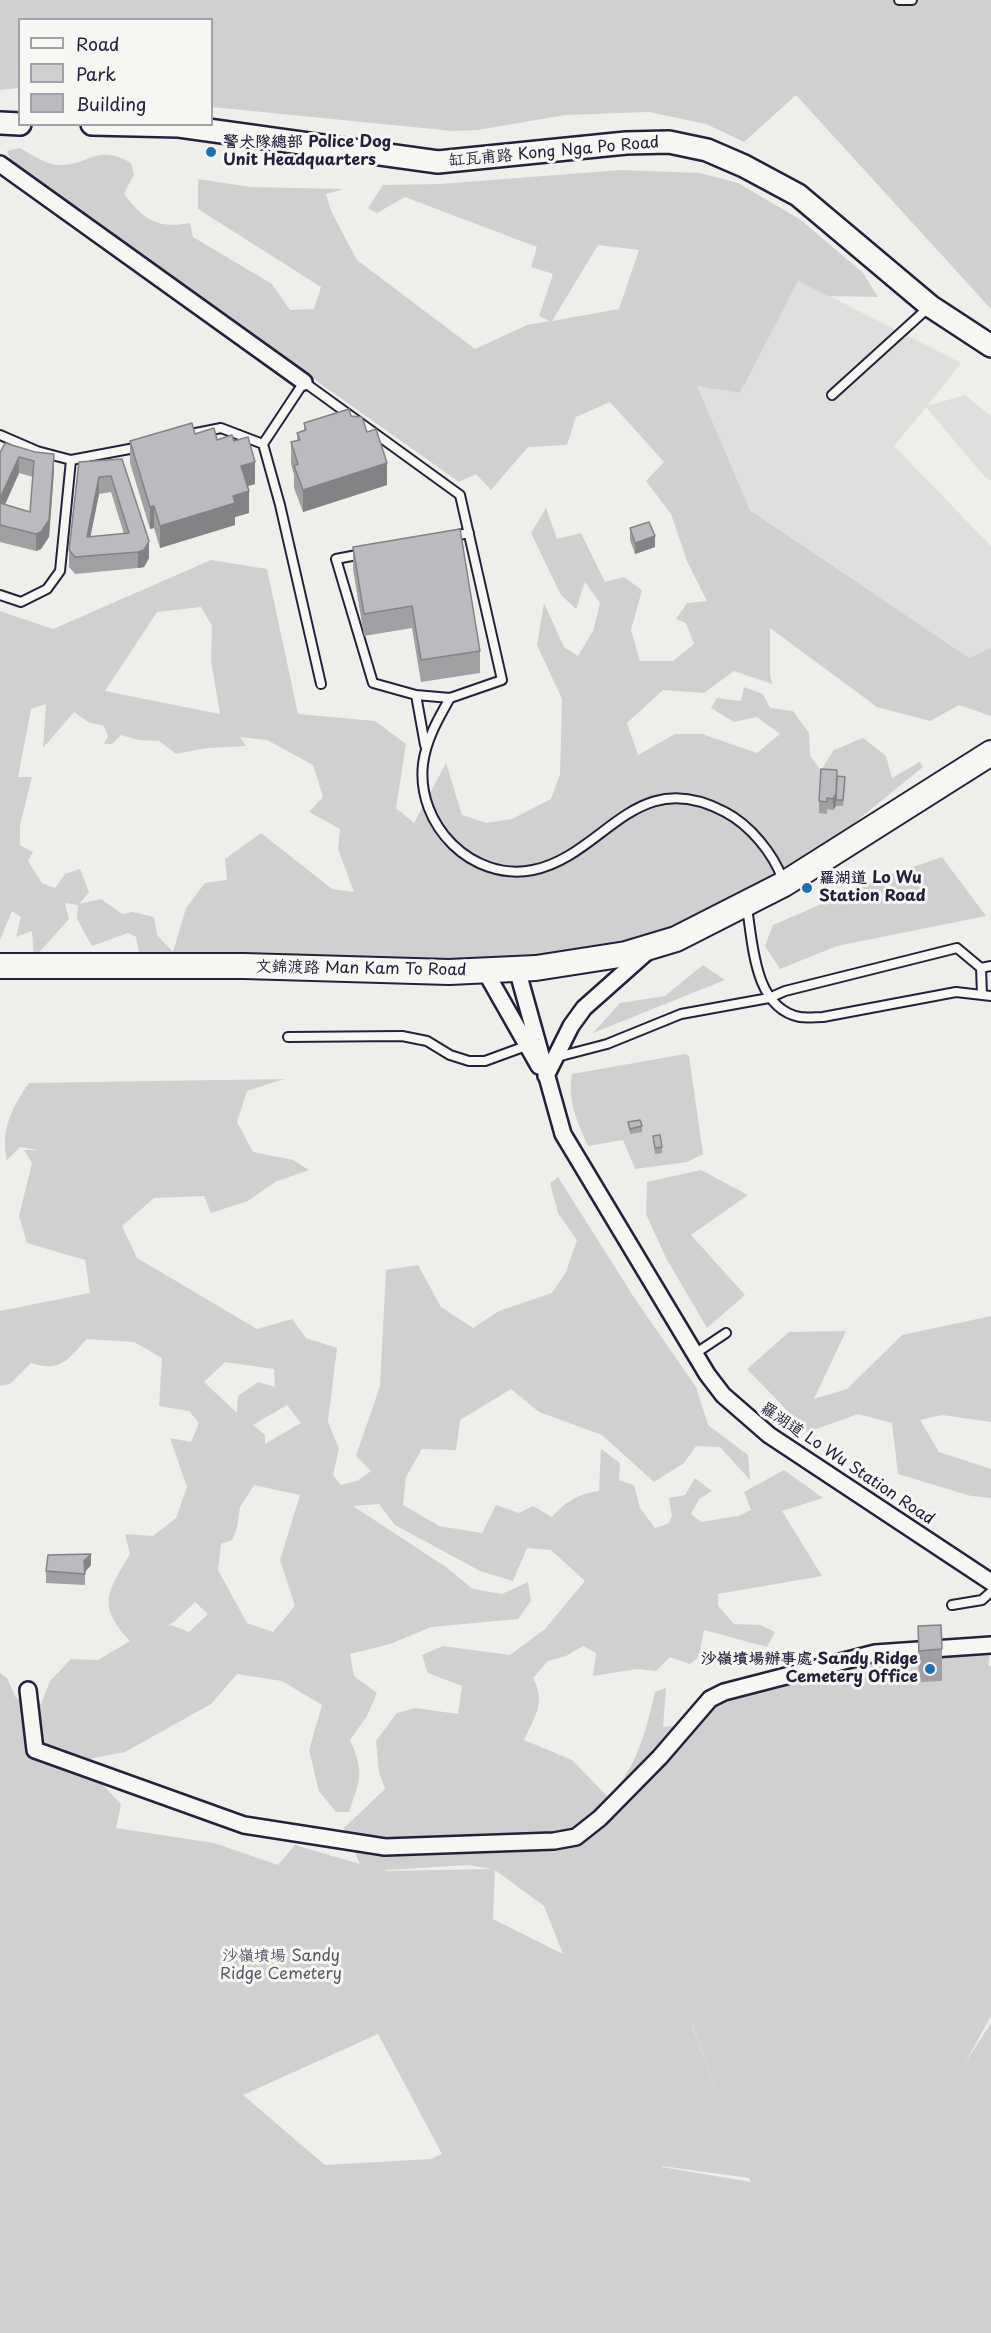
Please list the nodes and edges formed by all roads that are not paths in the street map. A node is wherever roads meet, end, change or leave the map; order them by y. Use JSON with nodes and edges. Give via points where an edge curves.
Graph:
{"nodes":[{"id":1,"x":899,"y":0,"type":"edge"},
{"id":2,"x":912,"y":0,"type":"edge"},
{"id":3,"x":0,"y":123,"type":"edge"},
{"id":4,"x":18,"y":123,"type":"edge"},
{"id":5,"x":179,"y":126,"type":"edge"},
{"id":6,"x":0,"y":164,"type":"edge"},
{"id":7,"x":930,"y":306,"type":"junction"},
{"id":8,"x":991,"y":346,"type":"edge"},
{"id":9,"x":304,"y":382,"type":"junction"},
{"id":10,"x":832,"y":395,"type":"dead end"},
{"id":11,"x":0,"y":435,"type":"edge"},
{"id":12,"x":176,"y":438,"type":"edge"},
{"id":13,"x":154,"y":443,"type":"edge"},
{"id":14,"x":263,"y":444,"type":"junction"},
{"id":15,"x":71,"y":460,"type":"junction"},
{"id":16,"x":469,"y":533,"type":"junction"},
{"id":17,"x":447,"y":538,"type":"edge"},
{"id":18,"x":369,"y":553,"type":"edge"},
{"id":19,"x":0,"y":595,"type":"edge"},
{"id":20,"x":321,"y":684,"type":"dead end"},
{"id":21,"x":416,"y":695,"type":"junction"},
{"id":22,"x":450,"y":698,"type":"junction"},
{"id":23,"x":425,"y":747,"type":"junction"},
{"id":24,"x":991,"y":753,"type":"edge"},
{"id":25,"x":784,"y":884,"type":"junction"},
{"id":26,"x":746,"y":903,"type":"junction"},
{"id":27,"x":654,"y":946,"type":"junction"},
{"id":28,"x":0,"y":966,"type":"edge"},
{"id":29,"x":991,"y":966,"type":"edge"},
{"id":30,"x":981,"y":968,"type":"junction"},
{"id":31,"x":517,"y":969,"type":"junction"},
{"id":32,"x":485,"y":971,"type":"junction"},
{"id":33,"x":981,"y":994,"type":"junction"},
{"id":34,"x":991,"y":996,"type":"edge"},
{"id":35,"x":769,"y":998,"type":"junction"},
{"id":36,"x":288,"y":1037,"type":"dead end"},
{"id":37,"x":526,"y":1046,"type":"junction"},
{"id":38,"x":554,"y":1058,"type":"junction"},
{"id":39,"x":546,"y":1076,"type":"junction"},
{"id":40,"x":726,"y":1333,"type":"dead end"},
{"id":41,"x":693,"y":1354,"type":"junction"},
{"id":42,"x":991,"y":1582,"type":"edge"},
{"id":43,"x":991,"y":1592,"type":"edge"},
{"id":44,"x":952,"y":1605,"type":"dead end"},
{"id":45,"x":991,"y":1645,"type":"edge"},
{"id":46,"x":28,"y":1690,"type":"dead end"}],
"edges":[{"from":1,"to":2,"type":"lane"},
{"from":3,"to":4,"type":"street"},
{"from":5,"to":7,"type":"street","name":"缸瓦甫路 Kong Nga Po Road","via":[[438,162],[626,143],[669,142],[707,150],[798,195]]},
{"from":6,"to":9,"type":"street"},
{"from":7,"to":8,"type":"street","name":"缸瓦甫路 Kong Nga Po Road"},
{"from":7,"to":10,"type":"lane"},
{"from":9,"to":14,"type":"lane"},
{"from":9,"to":16,"type":"lane","via":[[460,495]]},
{"from":11,"to":15,"type":"lane"},
{"from":12,"to":14,"type":"lane","via":[[221,428]]},
{"from":13,"to":15,"type":"lane"},
{"from":14,"to":20,"type":"lane"},
{"from":15,"to":19,"type":"lane","via":[[60,572],[47,589],[21,602]]},
{"from":16,"to":17,"type":"lane"},
{"from":16,"to":22,"type":"lane","via":[[502,681]]},
{"from":18,"to":21,"type":"lane","via":[[336,559],[373,683]]},
{"from":21,"to":22,"type":"lane"},
{"from":21,"to":23,"type":"lane"},
{"from":22,"to":23,"type":"lane"},
{"from":23,"to":25,"type":"lane","via":[[423,785],[429,812],[447,839],[481,864],[513,871],[545,867],[570,855],[637,808],[683,799],[708,804],[744,825],[777,865]]},
{"from":24,"to":25,"type":"main road","name":"文錦渡路 Man Kam To Road"},
{"from":25,"to":26,"type":"main road","name":"文錦渡路 Man Kam To Road"},
{"from":26,"to":27,"type":"main road","name":"文錦渡路 Man Kam To Road"},
{"from":26,"to":35,"type":"lane","via":[[756,965]]},
{"from":27,"to":31,"type":"main road","name":"文錦渡路 Man Kam To Road","via":[[626,954]]},
{"from":27,"to":38,"type":"street","via":[[584,1008]]},
{"from":28,"to":32,"type":"main road","name":"文錦渡路 Man Kam To Road"},
{"from":29,"to":30,"type":"lane"},
{"from":30,"to":33,"type":"lane"},
{"from":30,"to":35,"type":"lane","via":[[957,948]]},
{"from":31,"to":32,"type":"main road","name":"文錦渡路 Man Kam To Road"},
{"from":31,"to":39,"type":"street","name":"羅湖道 Lo Wu Station Road"},
{"from":32,"to":37,"type":"street","name":"羅湖道 Lo Wu Station Road"},
{"from":33,"to":34,"type":"lane"},
{"from":33,"to":35,"type":"lane","via":[[956,992],[823,1017],[788,1013]]},
{"from":35,"to":38,"type":"lane","via":[[681,1014],[607,1044]]},
{"from":36,"to":37,"type":"lane","via":[[402,1036],[427,1041],[469,1061],[485,1061]]},
{"from":37,"to":39,"type":"street","name":"羅湖道 Lo Wu Station Road"},
{"from":38,"to":39,"type":"street"},
{"from":39,"to":41,"type":"street","name":"羅湖道 Lo Wu Station Road","via":[[563,1134]]},
{"from":40,"to":41,"type":"lane"},
{"from":41,"to":42,"type":"street","name":"羅湖道 Lo Wu Station Road","via":[[723,1395],[769,1436]]},
{"from":43,"to":44,"type":"lane","via":[[982,1600]]},
{"from":45,"to":46,"type":"street","via":[[875,1653],[724,1692],[710,1699],[600,1818],[576,1837],[554,1841],[385,1847],[244,1825],[35,1750]]}]}
